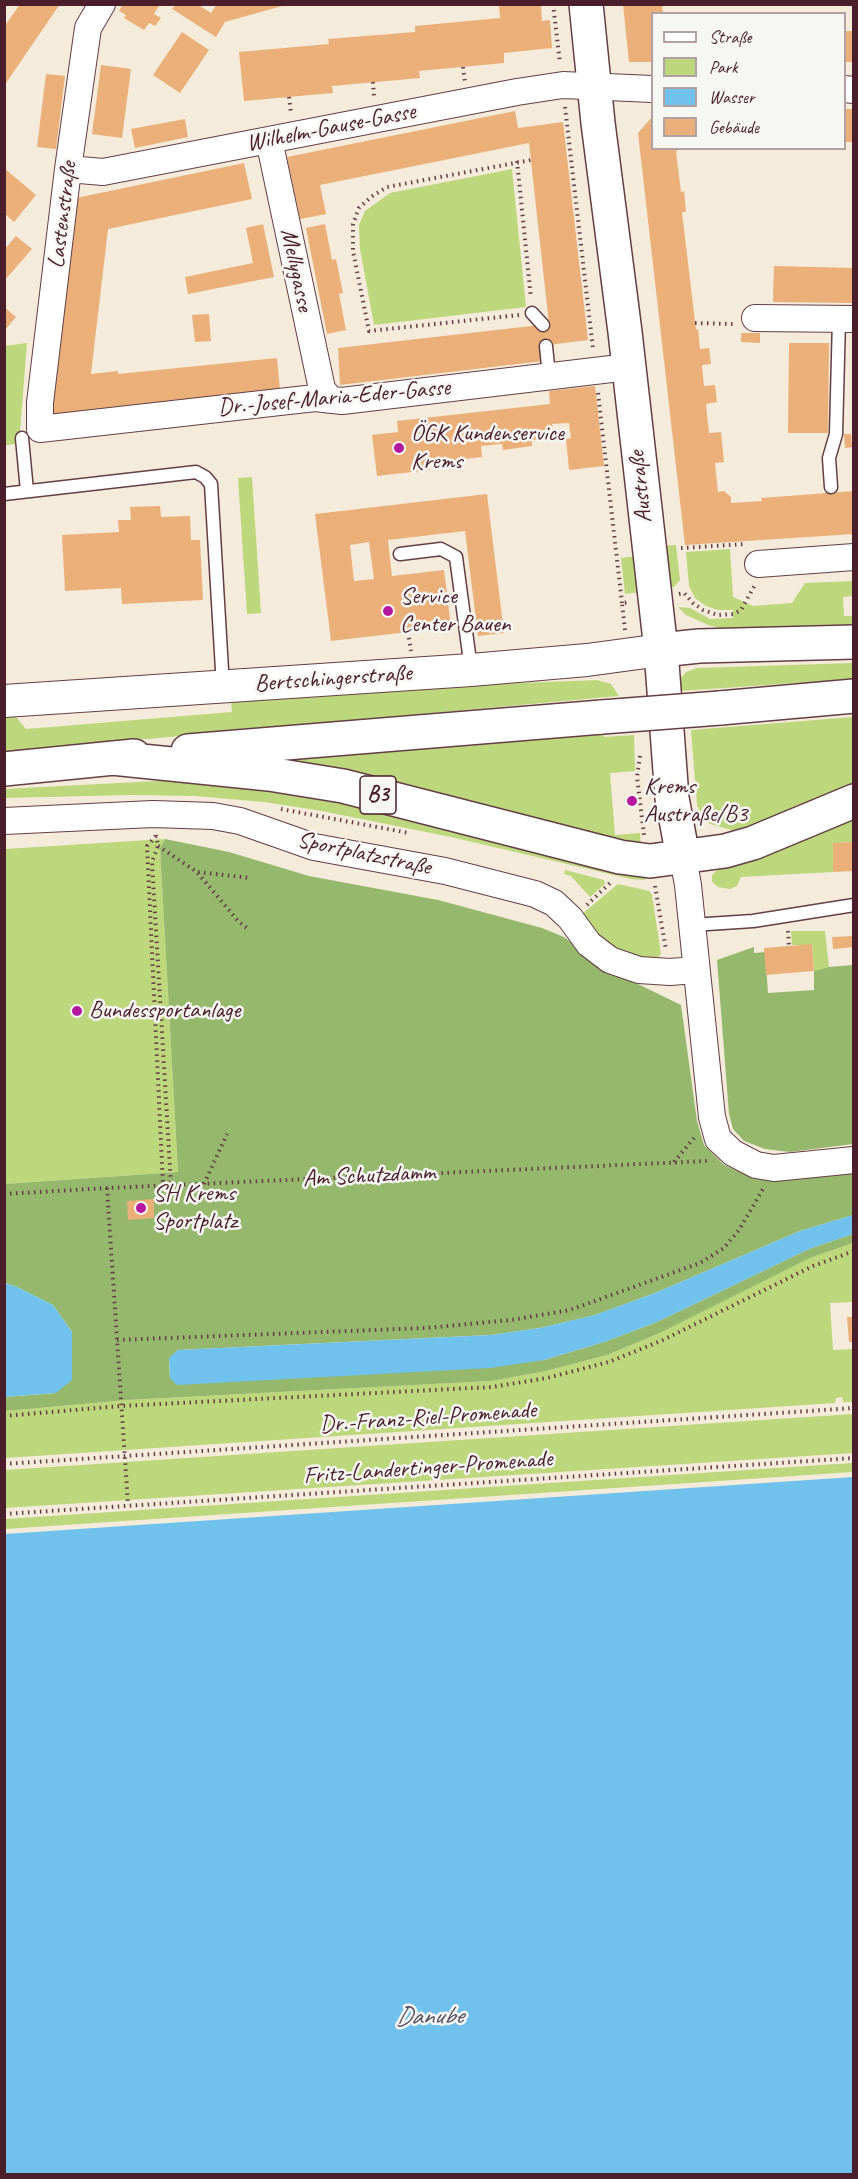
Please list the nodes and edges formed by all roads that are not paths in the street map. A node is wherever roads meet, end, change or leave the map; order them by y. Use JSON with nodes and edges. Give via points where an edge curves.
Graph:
{"nodes":[{"id":1,"x":102,"y":4,"type":"edge"},
{"id":2,"x":586,"y":4,"type":"edge"},
{"id":3,"x":595,"y":87,"type":"junction"},
{"id":4,"x":651,"y":89,"type":"edge"},
{"id":5,"x":269,"y":140,"type":"junction"},
{"id":6,"x":68,"y":169,"type":"junction"},
{"id":7,"x":532,"y":313,"type":"road end"},
{"id":8,"x":754,"y":318,"type":"road end"},
{"id":9,"x":846,"y":319,"type":"edge"},
{"id":10,"x":543,"y":325,"type":"dead end"},
{"id":11,"x":546,"y":346,"type":"dead end"},
{"id":12,"x":628,"y":367,"type":"junction"},
{"id":13,"x":549,"y":376,"type":"junction"},
{"id":14,"x":329,"y":398,"type":"junction"},
{"id":15,"x":31,"y":433,"type":"junction"},
{"id":16,"x":831,"y":487,"type":"dead end"},
{"id":17,"x":27,"y":491,"type":"junction"},
{"id":18,"x":4,"y":494,"type":"edge"},
{"id":19,"x":400,"y":554,"type":"dead end"},
{"id":20,"x":757,"y":554,"type":"road end"},
{"id":21,"x":854,"y":557,"type":"edge"},
{"id":22,"x":854,"y":642,"type":"edge"},
{"id":23,"x":661,"y":650,"type":"junction"},
{"id":24,"x":471,"y":670,"type":"junction"},
{"id":25,"x":223,"y":687,"type":"junction"},
{"id":26,"x":854,"y":696,"type":"edge"},
{"id":27,"x":4,"y":701,"type":"edge"},
{"id":28,"x":854,"y":702,"type":"edge"},
{"id":29,"x":720,"y":708,"type":"junction"},
{"id":30,"x":112,"y":758,"type":"junction"},
{"id":31,"x":4,"y":769,"type":"edge"},
{"id":32,"x":854,"y":801,"type":"edge"},
{"id":33,"x":4,"y":821,"type":"edge"},
{"id":34,"x":683,"y":857,"type":"junction"},
{"id":35,"x":854,"y":905,"type":"edge"},
{"id":36,"x":693,"y":926,"type":"junction"},
{"id":37,"x":696,"y":970,"type":"junction"},
{"id":38,"x":854,"y":1160,"type":"edge"}],
"edges":[{"from":1,"to":6,"type":"street","name":"Lastenstraße","via":[[88,28]]},
{"from":2,"to":3,"type":"main road","name":"Austraße"},
{"from":3,"to":4,"type":"street","name":"Wilhelm-Gause-Gasse"},
{"from":3,"to":5,"type":"street","name":"Wilhelm-Gause-Gasse","via":[[563,86],[517,92]]},
{"from":3,"to":12,"type":"main road","name":"Austraße"},
{"from":5,"to":6,"type":"street","name":"Wilhelm-Gause-Gasse","via":[[103,172]]},
{"from":5,"to":14,"type":"street","name":"Mellygasse","via":[[322,389]]},
{"from":6,"to":15,"type":"street","name":"Lastenstraße","via":[[40,403]]},
{"from":7,"to":10,"type":"lane"},
{"from":8,"to":9,"type":"street"},
{"from":9,"to":16,"type":"lane","via":[[836,434],[829,458]]},
{"from":11,"to":13,"type":"lane"},
{"from":12,"to":13,"type":"street","name":"Dr.-Josef-Maria-Eder-Gasse"},
{"from":12,"to":23,"type":"main road","name":"Austraße"},
{"from":13,"to":14,"type":"street","name":"Dr.-Josef-Maria-Eder-Gasse","via":[[342,400]]},
{"from":14,"to":15,"type":"street","name":"Dr.-Josef-Maria-Eder-Gasse"},
{"from":15,"to":17,"type":"lane"},
{"from":17,"to":18,"type":"lane"},
{"from":17,"to":25,"type":"lane","via":[[196,472],[205,477],[211,484]]},
{"from":19,"to":24,"type":"lane","via":[[441,549],[456,557]]},
{"from":20,"to":21,"type":"street"},
{"from":22,"to":23,"type":"main road"},
{"from":23,"to":24,"type":"street","name":"Bertschingerstraße"},
{"from":23,"to":34,"type":"main road","name":"Austraße","via":[[672,798]]},
{"from":24,"to":25,"type":"street","name":"Bertschingerstraße"},
{"from":25,"to":27,"type":"street","name":"Bertschingerstraße"},
{"from":26,"to":29,"type":"main road","number":"B3"},
{"from":28,"to":29,"type":"main road","number":"B3"},
{"from":29,"to":30,"type":"main road","number":"B3","bridge":true},
{"from":30,"to":31,"type":"main road","number":"B3"},
{"from":30,"to":34,"type":"main road","number":"B3","via":[[342,786],[620,857],[650,861]]},
{"from":32,"to":34,"type":"main road","via":[[753,843]]},
{"from":33,"to":37,"type":"street","name":"Sportplatzstraße","via":[[153,814],[240,821],[314,847],[445,871],[535,894],[554,903],[589,944],[610,960],[639,970]]},
{"from":34,"to":36,"type":"street","name":"Austraße"},
{"from":35,"to":36,"type":"lane"},
{"from":36,"to":37,"type":"street","name":"Austraße"},
{"from":37,"to":38,"type":"street","via":[[712,1117],[718,1138],[733,1153],[756,1165],[774,1168]]}]}
